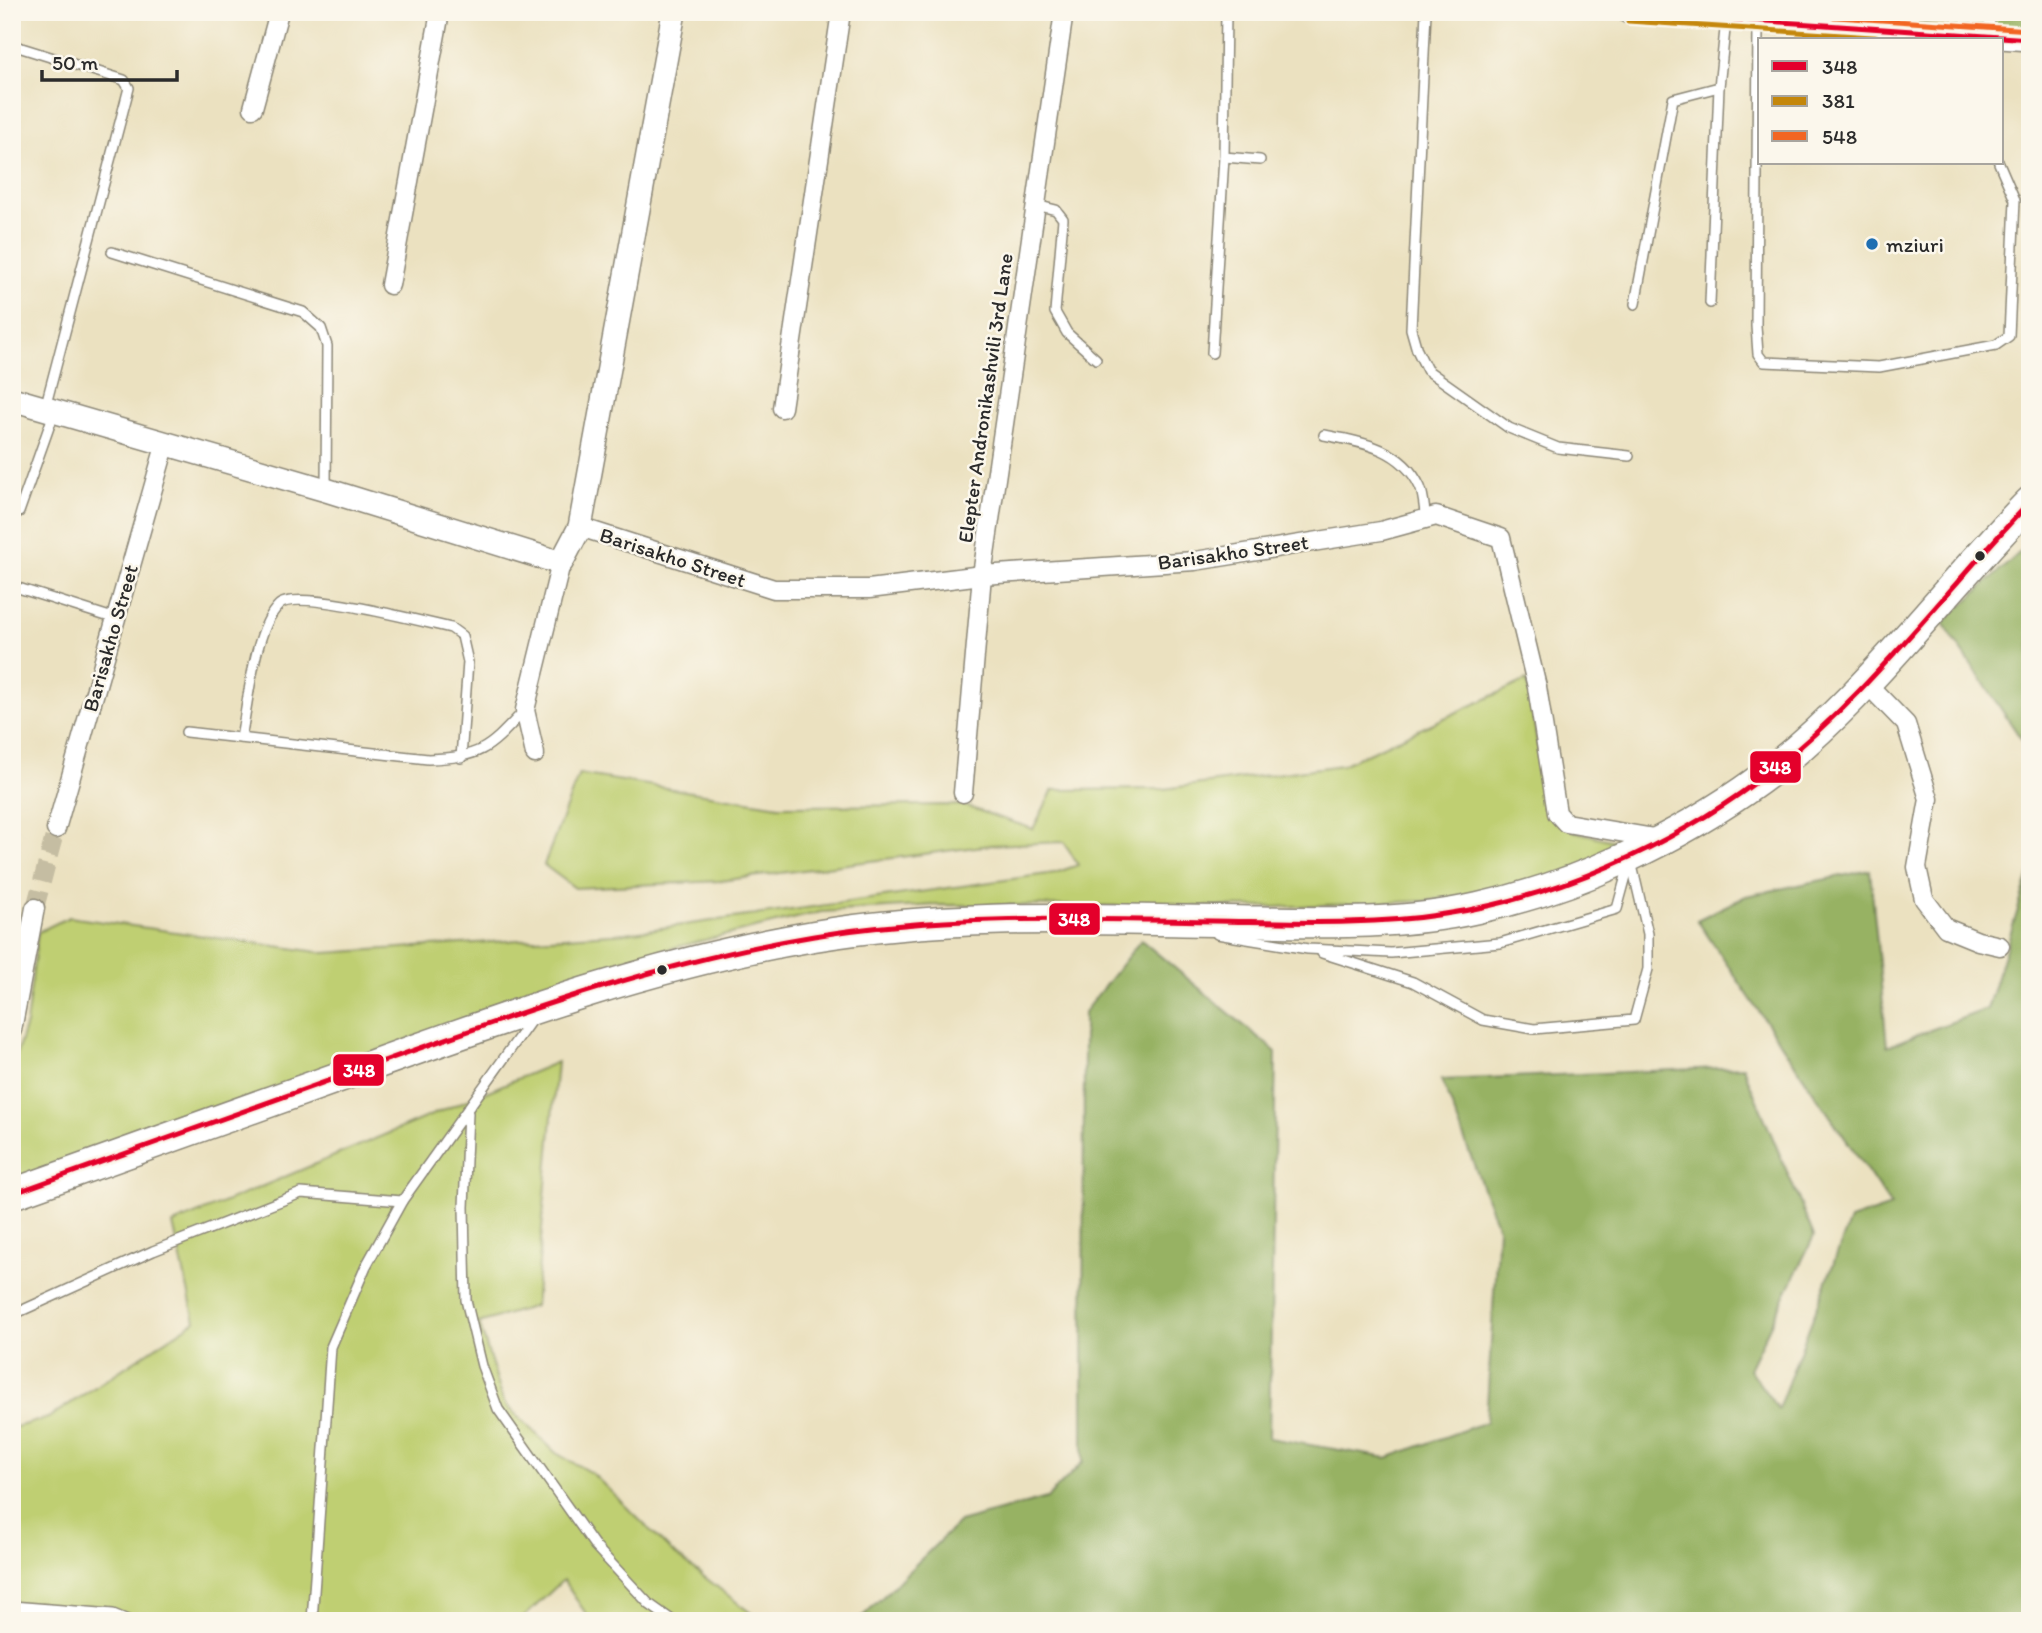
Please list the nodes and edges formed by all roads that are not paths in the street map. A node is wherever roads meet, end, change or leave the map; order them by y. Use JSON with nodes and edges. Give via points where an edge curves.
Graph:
{"nodes":[{"id":1,"x":279,"y":12,"type":"edge"},
{"id":2,"x":440,"y":12,"type":"edge"},
{"id":3,"x":674,"y":12,"type":"edge"},
{"id":4,"x":841,"y":12,"type":"edge"},
{"id":5,"x":1064,"y":12,"type":"edge"},
{"id":6,"x":1226,"y":12,"type":"edge"},
{"id":7,"x":1426,"y":12,"type":"edge"},
{"id":8,"x":1629,"y":12,"type":"edge"},
{"id":9,"x":1995,"y":12,"type":"edge"},
{"id":10,"x":1726,"y":20,"type":"junction"},
{"id":11,"x":1758,"y":23,"type":"junction"},
{"id":12,"x":1758,"y":38,"type":"edge"},
{"id":13,"x":1987,"y":38,"type":"edge"},
{"id":14,"x":2004,"y":38,"type":"edge"},
{"id":15,"x":2030,"y":39,"type":"edge"},
{"id":16,"x":12,"y":45,"type":"edge"},
{"id":17,"x":1720,"y":87,"type":"junction"},
{"id":18,"x":254,"y":108,"type":"dead end"},
{"id":19,"x":1224,"y":157,"type":"junction"},
{"id":20,"x":1260,"y":160,"type":"dead end"},
{"id":21,"x":1758,"y":164,"type":"edge"},
{"id":22,"x":1999,"y":164,"type":"edge"},
{"id":23,"x":1036,"y":205,"type":"junction"},
{"id":24,"x":112,"y":252,"type":"dead end"},
{"id":25,"x":390,"y":285,"type":"dead end"},
{"id":26,"x":1710,"y":303,"type":"dead end"},
{"id":27,"x":1635,"y":304,"type":"dead end"},
{"id":28,"x":1212,"y":353,"type":"dead end"},
{"id":29,"x":1096,"y":359,"type":"dead end"},
{"id":30,"x":12,"y":400,"type":"edge"},
{"id":31,"x":782,"y":408,"type":"dead end"},
{"id":32,"x":49,"y":411,"type":"junction"},
{"id":33,"x":1324,"y":435,"type":"dead end"},
{"id":34,"x":165,"y":446,"type":"junction"},
{"id":35,"x":1629,"y":456,"type":"dead end"},
{"id":36,"x":326,"y":490,"type":"junction"},
{"id":37,"x":2030,"y":502,"type":"edge"},
{"id":38,"x":19,"y":512,"type":"dead end"},
{"id":39,"x":1426,"y":519,"type":"junction"},
{"id":40,"x":580,"y":527,"type":"junction"},
{"id":41,"x":561,"y":563,"type":"junction"},
{"id":42,"x":982,"y":575,"type":"junction"},
{"id":43,"x":12,"y":586,"type":"edge"},
{"id":44,"x":116,"y":619,"type":"junction"},
{"id":45,"x":1866,"y":683,"type":"junction"},
{"id":46,"x":525,"y":710,"type":"junction"},
{"id":47,"x":186,"y":732,"type":"dead end"},
{"id":48,"x":241,"y":738,"type":"junction"},
{"id":49,"x":535,"y":754,"type":"dead end"},
{"id":50,"x":461,"y":758,"type":"junction"},
{"id":51,"x":963,"y":793,"type":"dead end"},
{"id":52,"x":56,"y":830,"type":"tunnel mouth"},
{"id":53,"x":1660,"y":839,"type":"junction"},
{"id":54,"x":1630,"y":856,"type":"junction"},
{"id":55,"x":35,"y":908,"type":"tunnel mouth"},
{"id":56,"x":1097,"y":919,"type":"junction"},
{"id":57,"x":2000,"y":946,"type":"dead end"},
{"id":58,"x":1308,"y":949,"type":"junction"},
{"id":59,"x":20,"y":950,"type":"edge"},
{"id":60,"x":543,"y":1003,"type":"junction"},
{"id":61,"x":12,"y":1030,"type":"edge"},
{"id":62,"x":468,"y":1112,"type":"junction"},
{"id":63,"x":12,"y":1194,"type":"edge"},
{"id":64,"x":402,"y":1201,"type":"junction"},
{"id":65,"x":12,"y":1315,"type":"edge"},
{"id":66,"x":12,"y":1606,"type":"edge"},
{"id":67,"x":130,"y":1621,"type":"edge"},
{"id":68,"x":312,"y":1621,"type":"edge"},
{"id":69,"x":673,"y":1621,"type":"edge"}],
"edges":[{"from":1,"to":18,"type":"street"},
{"from":2,"to":25,"type":"street"},
{"from":3,"to":40,"type":"street","name":"Barisakho Street"},
{"from":4,"to":31,"type":"street"},
{"from":5,"to":23,"type":"street","name":"Elepter Andronikashvili 3rd Lane"},
{"from":6,"to":19,"type":"lane"},
{"from":7,"to":35,"type":"lane","via":[[1411,329],[1417,350],[1427,370],[1509,428],[1558,448]]},
{"from":8,"to":10,"type":"street"},
{"from":9,"to":13,"type":"lane"},
{"from":10,"to":11,"type":"street"},
{"from":10,"to":17,"type":"lane"},
{"from":11,"to":12,"type":"lane"},
{"from":11,"to":13,"type":"street"},
{"from":14,"to":15,"type":"street"},
{"from":16,"to":32,"type":"lane","via":[[124,80],[130,88]]},
{"from":17,"to":26,"type":"lane"},
{"from":17,"to":27,"type":"lane","via":[[1673,99]]},
{"from":19,"to":20,"type":"lane"},
{"from":19,"to":28,"type":"lane"},
{"from":21,"to":22,"type":"lane","via":[[1758,354],[1764,362],[1879,367],[1996,345],[2009,336],[2015,200]]},
{"from":23,"to":29,"type":"lane","via":[[1056,210],[1063,219],[1057,320]]},
{"from":23,"to":42,"type":"street","name":"Elepter Andronikashvili 3rd Lane"},
{"from":24,"to":36,"type":"lane","via":[[303,312],[321,328],[327,346]]},
{"from":30,"to":32,"type":"street"},
{"from":32,"to":34,"type":"street"},
{"from":32,"to":38,"type":"lane"},
{"from":33,"to":39,"type":"lane","via":[[1367,444],[1399,458],[1420,488]]},
{"from":34,"to":36,"type":"street"},
{"from":34,"to":44,"type":"street","name":"Barisakho Street"},
{"from":36,"to":41,"type":"street"},
{"from":37,"to":45,"type":"highway"},
{"from":39,"to":42,"type":"street","name":"Barisakho Street","via":[[1381,531],[1195,561]]},
{"from":39,"to":53,"type":"street","name":"Barisakho Street","via":[[1436,516],[1501,538],[1537,687],[1557,813],[1566,823]]},
{"from":40,"to":41,"type":"street","name":"Barisakho Street"},
{"from":40,"to":42,"type":"street","name":"Barisakho Street","via":[[774,589],[869,589]]},
{"from":41,"to":46,"type":"street","name":"Barisakho Street"},
{"from":42,"to":51,"type":"street","name":"Elepter Andronikashvili 3rd Lane"},
{"from":43,"to":44,"type":"lane"},
{"from":44,"to":52,"type":"street","name":"Barisakho Street"},
{"from":45,"to":53,"type":"highway","via":[[1763,777]]},
{"from":45,"to":57,"type":"street","via":[[1906,724],[1929,799],[1917,867],[1924,899],[1946,928]]},
{"from":46,"to":49,"type":"street","name":"Barisakho Street"},
{"from":46,"to":50,"type":"lane","via":[[488,748]]},
{"from":47,"to":48,"type":"lane"},
{"from":48,"to":50,"type":"lane","via":[[428,759]]},
{"from":48,"to":50,"type":"lane","via":[[260,642],[272,613],[291,599],[325,601],[451,628],[462,636],[468,662]]},
{"from":53,"to":54,"type":"highway"},
{"from":54,"to":56,"type":"highway","via":[[1561,885],[1494,904],[1382,921]]},
{"from":54,"to":58,"type":"lane","via":[[1617,909],[1500,943],[1391,953]]},
{"from":54,"to":58,"type":"lane","via":[[1648,934],[1648,969],[1634,1020],[1534,1029],[1483,1020],[1413,982]]},
{"from":55,"to":59,"type":"street"},
{"from":56,"to":58,"type":"lane"},
{"from":56,"to":60,"type":"highway","via":[[988,919],[821,935],[635,975]]},
{"from":59,"to":61,"type":"street"},
{"from":60,"to":62,"type":"lane"},
{"from":60,"to":63,"type":"highway"},
{"from":62,"to":64,"type":"lane"},
{"from":62,"to":69,"type":"lane","via":[[466,1300],[498,1409],[595,1546],[649,1604]]},
{"from":64,"to":65,"type":"lane","via":[[301,1194],[153,1251]]},
{"from":64,"to":68,"type":"lane","via":[[366,1266],[331,1347]]},
{"from":66,"to":67,"type":"lane","via":[[113,1614]]}]}
